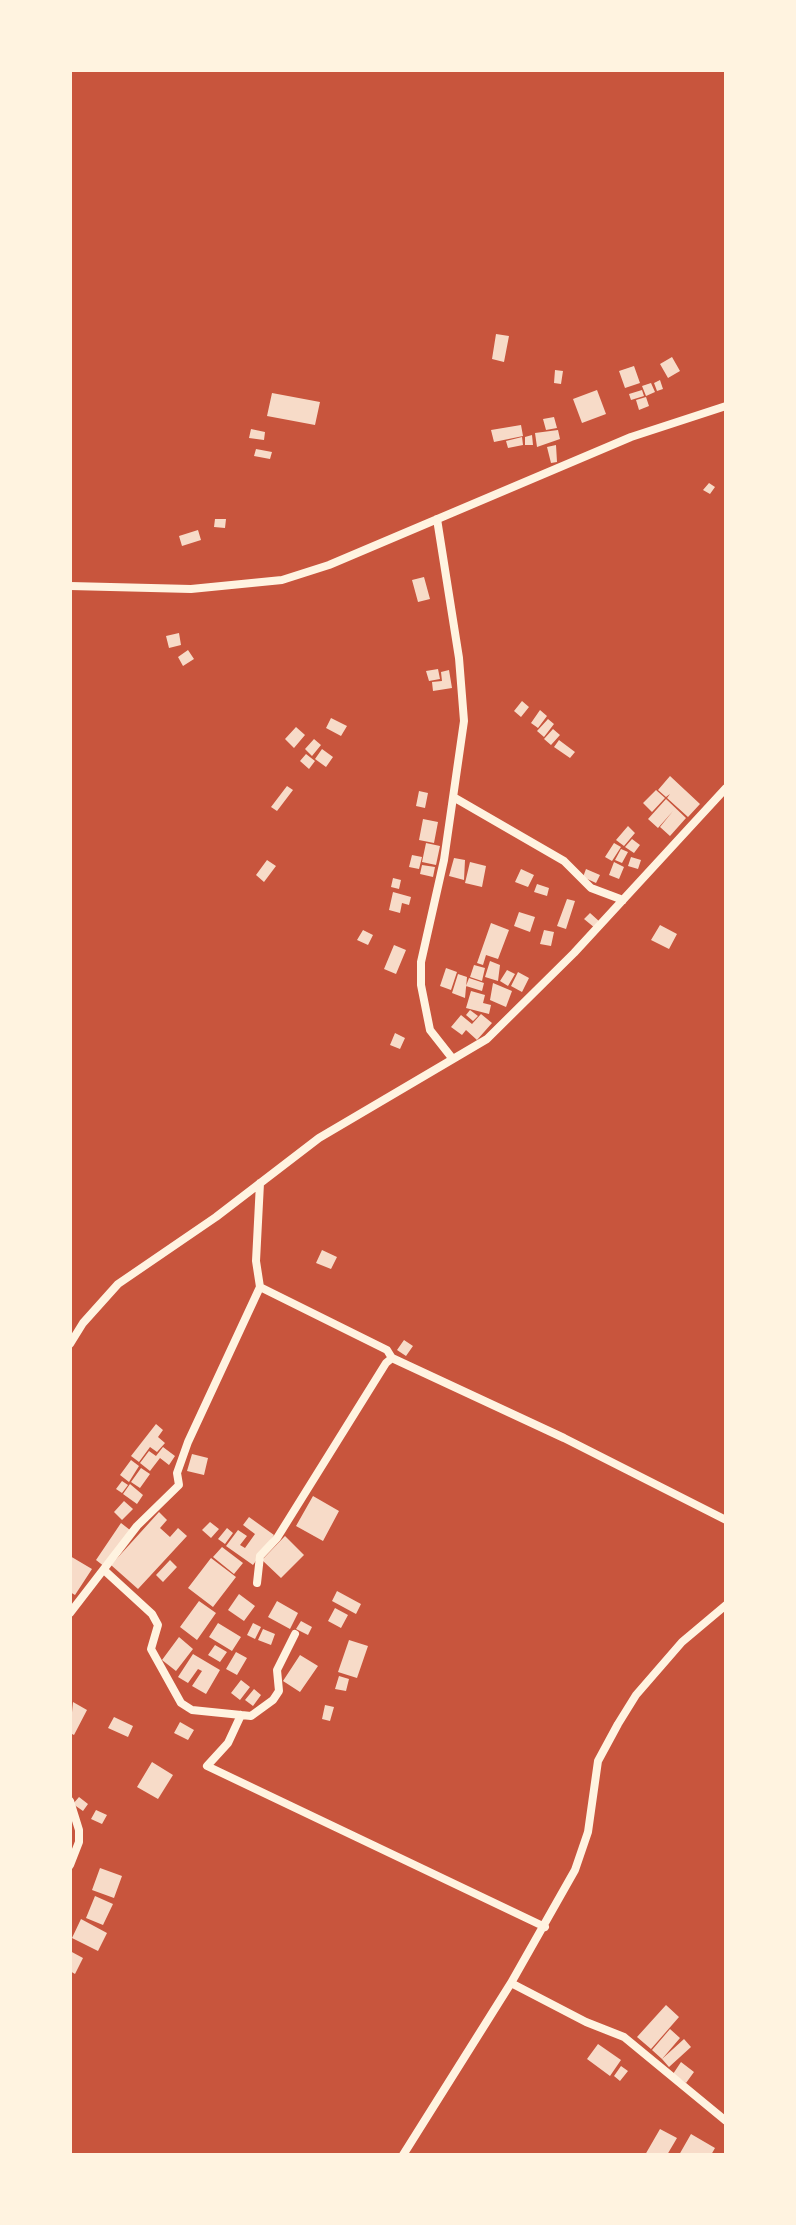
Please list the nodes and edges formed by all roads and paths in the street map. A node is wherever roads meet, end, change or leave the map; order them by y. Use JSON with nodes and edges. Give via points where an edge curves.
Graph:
{"nodes":[{"id":1,"x":726,"y":406,"type":"edge"},
{"id":2,"x":437,"y":519,"type":"junction"},
{"id":3,"x":70,"y":586,"type":"edge"},
{"id":4,"x":726,"y":788,"type":"edge"},
{"id":5,"x":455,"y":798,"type":"junction"},
{"id":6,"x":623,"y":900,"type":"junction"},
{"id":7,"x":452,"y":1058,"type":"junction"},
{"id":8,"x":260,"y":1183,"type":"junction"},
{"id":9,"x":260,"y":1287,"type":"junction"},
{"id":10,"x":70,"y":1344,"type":"edge"},
{"id":11,"x":392,"y":1358,"type":"junction"},
{"id":12,"x":726,"y":1520,"type":"edge"},
{"id":13,"x":104,"y":1570,"type":"junction"},
{"id":14,"x":257,"y":1583,"type":"dead end"},
{"id":15,"x":726,"y":1605,"type":"edge"},
{"id":16,"x":70,"y":1613,"type":"edge"},
{"id":17,"x":295,"y":1634,"type":"dead end"},
{"id":18,"x":241,"y":1715,"type":"junction"},
{"id":19,"x":70,"y":1801,"type":"edge"},
{"id":20,"x":70,"y":1865,"type":"edge"},
{"id":21,"x":545,"y":1927,"type":"junction"},
{"id":22,"x":511,"y":1983,"type":"junction"},
{"id":23,"x":726,"y":2121,"type":"edge"},
{"id":24,"x":403,"y":2155,"type":"edge"}],
"edges":[{"from":1,"to":2,"type":"street","via":[[631,437]]},
{"from":2,"to":3,"type":"street","via":[[282,580],[191,589]]},
{"from":2,"to":5,"type":"street","via":[[463,697]]},
{"from":4,"to":6,"type":"street"},
{"from":5,"to":6,"type":"street","via":[[564,861],[591,888]]},
{"from":5,"to":7,"type":"street","via":[[421,962],[430,1030]]},
{"from":6,"to":7,"type":"street","via":[[487,1039]]},
{"from":7,"to":8,"type":"street","via":[[319,1138]]},
{"from":8,"to":9,"type":"street"},
{"from":8,"to":10,"type":"street","via":[[118,1284]]},
{"from":9,"to":11,"type":"street","via":[[387,1350]]},
{"from":9,"to":13,"type":"street","via":[[188,1442],[177,1473],[179,1485],[137,1526]]},
{"from":11,"to":12,"type":"street"},
{"from":11,"to":14,"type":"street","via":[[277,1538],[260,1556]]},
{"from":13,"to":16,"type":"street"},
{"from":13,"to":18,"type":"street","via":[[152,1614],[158,1625],[151,1649],[181,1703],[192,1710]]},
{"from":15,"to":21,"type":"street","via":[[657,1669],[605,1746],[581,1857]]},
{"from":17,"to":18,"type":"street","via":[[277,1670],[278,1695],[251,1716]]},
{"from":18,"to":21,"type":"street","via":[[228,1743],[207,1766]]},
{"from":19,"to":20,"type":"street","via":[[79,1830]]},
{"from":21,"to":22,"type":"street"},
{"from":22,"to":23,"type":"street","via":[[624,2037]]},
{"from":22,"to":24,"type":"street"}]}
